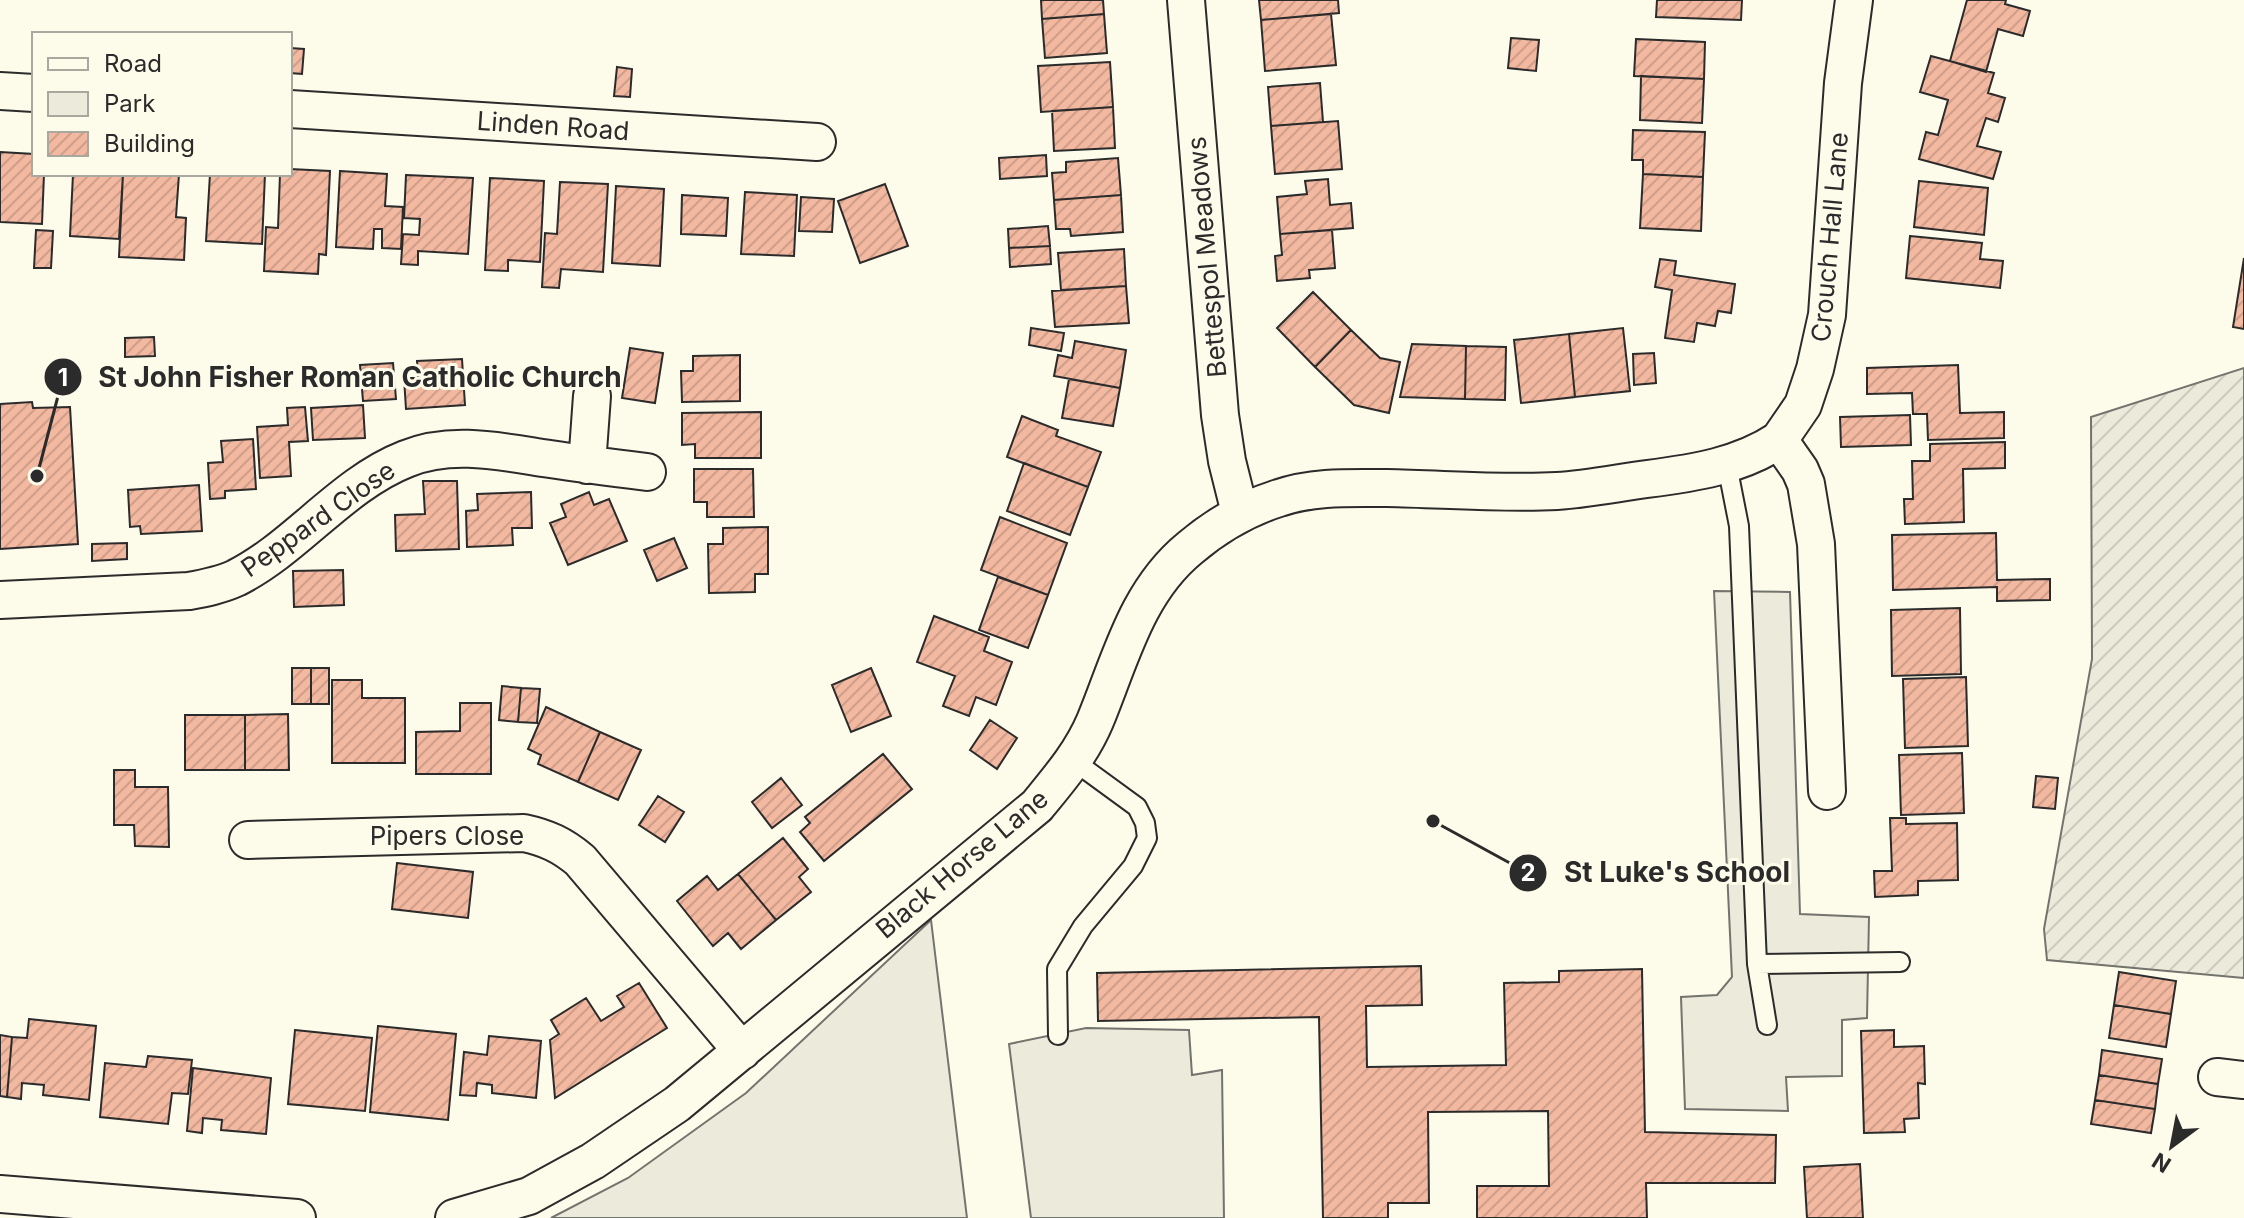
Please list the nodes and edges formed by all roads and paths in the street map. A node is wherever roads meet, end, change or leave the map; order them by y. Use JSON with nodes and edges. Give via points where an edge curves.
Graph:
{"nodes":[{"id":1,"x":1186,"y":0,"type":"edge"},
{"id":2,"x":1854,"y":0,"type":"edge"},
{"id":3,"x":0,"y":91,"type":"edge"},
{"id":4,"x":32,"y":93,"type":"edge"},
{"id":5,"x":292,"y":109,"type":"edge"},
{"id":6,"x":817,"y":142,"type":"dead end"},
{"id":7,"x":592,"y":396,"type":"dead end"},
{"id":8,"x":1779,"y":440,"type":"junction"},
{"id":9,"x":587,"y":465,"type":"junction"},
{"id":10,"x":1727,"y":465,"type":"junction"},
{"id":11,"x":647,"y":472,"type":"dead end"},
{"id":12,"x":1240,"y":513,"type":"junction"},
{"id":13,"x":0,"y":600,"type":"edge"},
{"id":14,"x":1074,"y":761,"type":"junction"},
{"id":15,"x":1827,"y":791,"type":"dead end"},
{"id":16,"x":248,"y":840,"type":"dead end"},
{"id":17,"x":1900,"y":962,"type":"dead end"},
{"id":18,"x":1757,"y":964,"type":"junction"},
{"id":19,"x":1767,"y":1025,"type":"dead end"},
{"id":20,"x":1058,"y":1035,"type":"dead end"},
{"id":21,"x":742,"y":1051,"type":"junction"},
{"id":22,"x":0,"y":1194,"type":"edge"},
{"id":23,"x":297,"y":1218,"type":"edge"},
{"id":24,"x":454,"y":1218,"type":"edge"}],
"edges":[{"from":1,"to":12,"type":"street","name":"Bettespol Meadows","via":[[1220,415]]},
{"from":2,"to":8,"type":"street","name":"Crouch Hall Lane","via":[[1827,315],[1803,405]]},
{"from":3,"to":4,"type":"street"},
{"from":5,"to":6,"type":"street","name":"Linden Road"},
{"from":7,"to":9,"type":"street"},
{"from":8,"to":10,"type":"street","name":"Black Horse Lane","via":[[1755,456]]},
{"from":8,"to":15,"type":"street","via":[[1806,484],[1816,544]]},
{"from":9,"to":11,"type":"street","name":"Peppard Close"},
{"from":9,"to":13,"type":"street","name":"Peppard Close","via":[[471,447],[440,450],[406,458],[376,475],[252,569],[217,586]]},
{"from":10,"to":12,"type":"street","name":"Black Horse Lane","via":[[1557,491],[1329,487]]},
{"from":10,"to":18,"type":"lane","via":[[1739,526]]},
{"from":12,"to":14,"type":"street","name":"Black Horse Lane","via":[[1188,549],[1142,608]]},
{"from":14,"to":20,"type":"lane","via":[[1137,807],[1147,838],[1133,866],[1083,926],[1057,969]]},
{"from":14,"to":21,"type":"street","name":"Black Horse Lane","via":[[1037,806]]},
{"from":16,"to":21,"type":"street","name":"Pipers Close","via":[[524,833],[545,837],[580,860]]},
{"from":17,"to":18,"type":"lane"},
{"from":18,"to":19,"type":"lane"},
{"from":21,"to":24,"type":"street","name":"Black Horse Lane","via":[[677,1104],[593,1161],[529,1196]]},
{"from":22,"to":23,"type":"street"}]}
